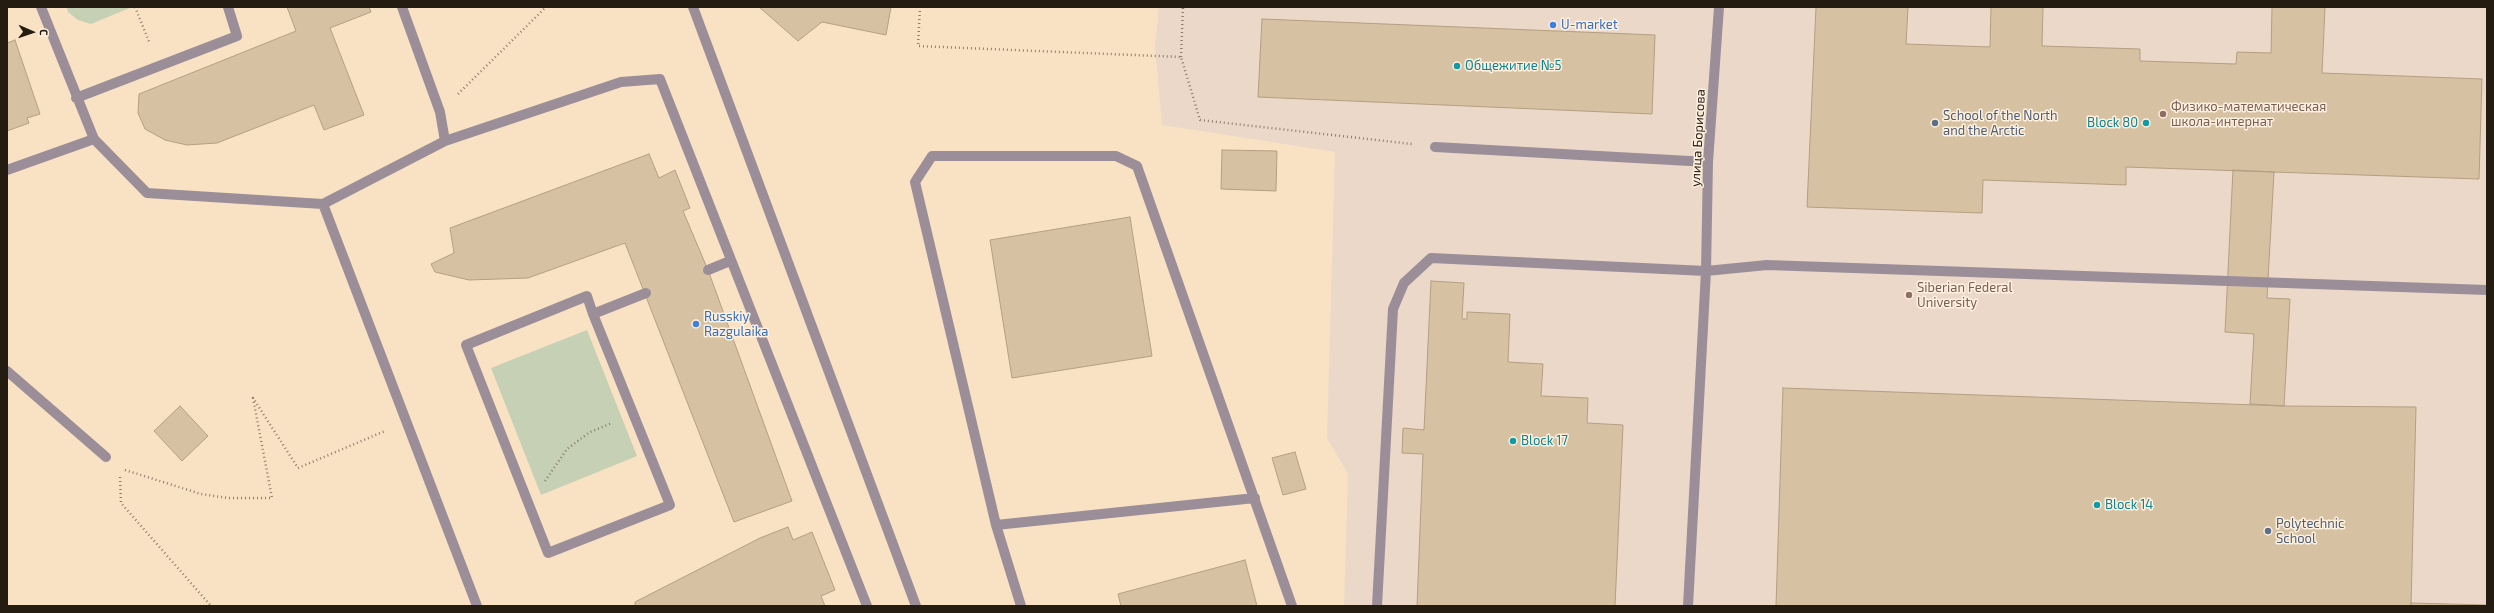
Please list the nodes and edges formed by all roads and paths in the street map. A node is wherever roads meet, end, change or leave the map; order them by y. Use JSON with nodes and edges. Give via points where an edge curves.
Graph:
{"nodes":[{"id":1,"x":41,"y":7,"type":"edge"},
{"id":2,"x":135,"y":7,"type":"edge"},
{"id":3,"x":228,"y":7,"type":"edge"},
{"id":4,"x":402,"y":7,"type":"edge"},
{"id":5,"x":546,"y":7,"type":"edge"},
{"id":6,"x":693,"y":7,"type":"edge"},
{"id":7,"x":920,"y":7,"type":"edge"},
{"id":8,"x":1183,"y":7,"type":"edge"},
{"id":9,"x":1718,"y":7,"type":"edge"},
{"id":10,"x":1181,"y":57,"type":"junction"},
{"id":11,"x":159,"y":68,"type":"junction"},
{"id":12,"x":76,"y":98,"type":"junction"},
{"id":13,"x":440,"y":112,"type":"junction"},
{"id":14,"x":94,"y":139,"type":"junction"},
{"id":15,"x":445,"y":141,"type":"junction"},
{"id":16,"x":1435,"y":147,"type":"joint"},
{"id":17,"x":1708,"y":162,"type":"junction"},
{"id":18,"x":7,"y":170,"type":"edge"},
{"id":19,"x":322,"y":204,"type":"junction"},
{"id":20,"x":730,"y":261,"type":"junction"},
{"id":21,"x":708,"y":270,"type":"dead end"},
{"id":22,"x":1706,"y":271,"type":"junction"},
{"id":23,"x":2487,"y":290,"type":"edge"},
{"id":24,"x":646,"y":293,"type":"dead end"},
{"id":25,"x":593,"y":314,"type":"junction"},
{"id":26,"x":7,"y":371,"type":"edge"},
{"id":27,"x":636,"y":420,"type":"junction"},
{"id":28,"x":407,"y":422,"type":"junction"},
{"id":29,"x":106,"y":457,"type":"joint"},
{"id":30,"x":120,"y":468,"type":"junction"},
{"id":31,"x":1255,"y":498,"type":"junction"},
{"id":32,"x":530,"y":508,"type":"junction"},
{"id":33,"x":996,"y":525,"type":"junction"},
{"id":34,"x":211,"y":606,"type":"edge"},
{"id":35,"x":477,"y":606,"type":"edge"},
{"id":36,"x":867,"y":606,"type":"edge"},
{"id":37,"x":916,"y":606,"type":"edge"},
{"id":38,"x":1021,"y":606,"type":"edge"},
{"id":39,"x":1292,"y":606,"type":"edge"},
{"id":40,"x":1377,"y":606,"type":"edge"},
{"id":41,"x":1688,"y":606,"type":"edge"}],
"edges":[{"from":1,"to":12,"type":"street"},
{"from":2,"to":11,"type":"path"},
{"from":3,"to":11,"type":"street","via":[[237,36]]},
{"from":4,"to":13,"type":"street"},
{"from":5,"to":13,"type":"path"},
{"from":6,"to":37,"type":"street"},
{"from":7,"to":10,"type":"path","via":[[918,46]]},
{"from":8,"to":10,"type":"path"},
{"from":9,"to":17,"type":"street","name":"улица Борисова"},
{"from":10,"to":16,"type":"path","via":[[1200,120]]},
{"from":11,"to":12,"type":"street"},
{"from":12,"to":14,"type":"street"},
{"from":13,"to":15,"type":"street"},
{"from":14,"to":18,"type":"street"},
{"from":14,"to":19,"type":"street","via":[[147,194]]},
{"from":15,"to":19,"type":"street"},
{"from":15,"to":20,"type":"street","via":[[621,82],[660,80]]},
{"from":16,"to":17,"type":"street"},
{"from":17,"to":22,"type":"street","name":"улица Борисова"},
{"from":19,"to":28,"type":"street"},
{"from":20,"to":21,"type":"street"},
{"from":20,"to":36,"type":"street"},
{"from":22,"to":23,"type":"street","via":[[1767,265]]},
{"from":22,"to":40,"type":"street","via":[[1431,258],[1404,284],[1393,309]]},
{"from":22,"to":41,"type":"street","name":"улица Борисова"},
{"from":24,"to":25,"type":"street"},
{"from":25,"to":27,"type":"street"},
{"from":25,"to":32,"type":"street","via":[[587,296],[466,345]]},
{"from":26,"to":29,"type":"street"},
{"from":27,"to":32,"type":"path","via":[[612,423],[590,432],[567,449]]},
{"from":27,"to":32,"type":"street","via":[[670,505],[548,553]]},
{"from":28,"to":30,"type":"path","via":[[298,468],[253,398],[272,498],[228,498],[201,494]]},
{"from":28,"to":35,"type":"street"},
{"from":29,"to":30,"type":"path"},
{"from":30,"to":34,"type":"path","via":[[121,504]]},
{"from":31,"to":33,"type":"street"},
{"from":31,"to":33,"type":"street","via":[[1137,166],[1116,156],[932,156],[915,182]]},
{"from":31,"to":39,"type":"street"},
{"from":33,"to":38,"type":"street"}]}
